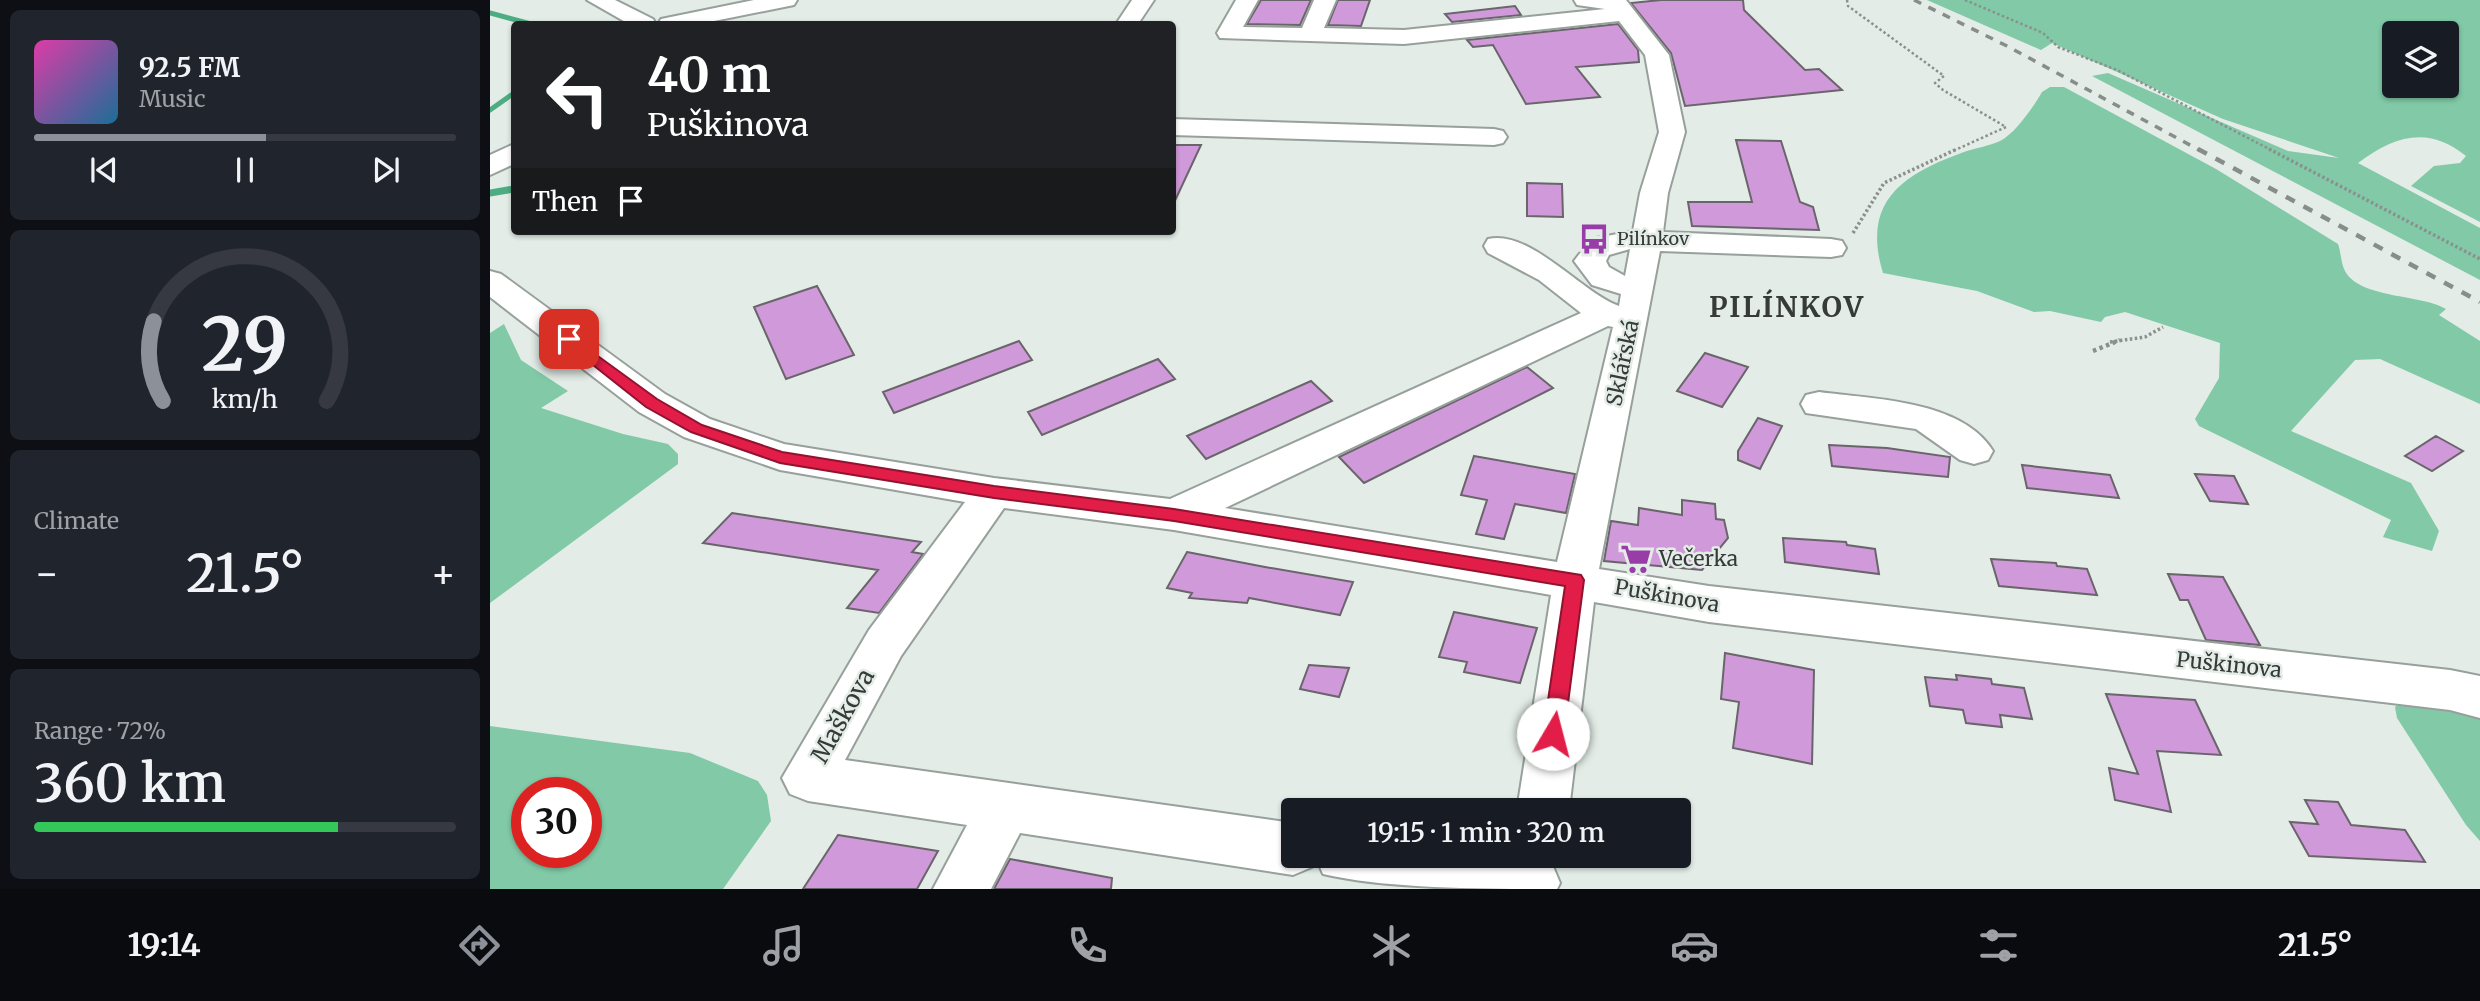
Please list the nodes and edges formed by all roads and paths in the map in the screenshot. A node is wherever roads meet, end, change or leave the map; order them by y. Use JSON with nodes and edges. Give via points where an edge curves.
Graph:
{"nodes":[{"id":1,"x":638,"y":0,"type":"edge"},
{"id":2,"x":786,"y":0,"type":"edge"},
{"id":3,"x":1143,"y":0,"type":"edge"},
{"id":4,"x":1247,"y":0,"type":"edge"},
{"id":5,"x":1325,"y":0,"type":"edge"},
{"id":6,"x":1586,"y":0,"type":"edge"},
{"id":7,"x":1847,"y":0,"type":"edge"},
{"id":8,"x":1965,"y":0,"type":"edge"},
{"id":9,"x":606,"y":4,"type":"edge"},
{"id":10,"x":1619,"y":6,"type":"edge"},
{"id":11,"x":639,"y":21,"type":"edge"},
{"id":12,"x":684,"y":21,"type":"edge"},
{"id":13,"x":1128,"y":21,"type":"edge"},
{"id":14,"x":1310,"y":35,"type":"junction"},
{"id":15,"x":1176,"y":127,"type":"edge"},
{"id":16,"x":1494,"y":137,"type":"dead end"},
{"id":17,"x":511,"y":154,"type":"edge"},
{"id":18,"x":490,"y":167,"type":"edge"},
{"id":19,"x":1645,"y":240,"type":"junction"},
{"id":20,"x":1499,"y":246,"type":"dead end"},
{"id":21,"x":1831,"y":248,"type":"joint"},
{"id":22,"x":2480,"y":259,"type":"edge"},
{"id":23,"x":490,"y":281,"type":"edge"},
{"id":24,"x":1626,"y":308,"type":"junction"},
{"id":25,"x":2163,"y":327,"type":"dead end"},
{"id":26,"x":2093,"y":351,"type":"dead end"},
{"id":27,"x":1819,"y":404,"type":"dead end"},
{"id":28,"x":1974,"y":451,"type":"dead end"},
{"id":29,"x":994,"y":492,"type":"junction"},
{"id":30,"x":1174,"y":515,"type":"junction"},
{"id":31,"x":1575,"y":580,"type":"junction"},
{"id":32,"x":2480,"y":697,"type":"edge"},
{"id":33,"x":1545,"y":798,"type":"edge"},
{"id":34,"x":1006,"y":807,"type":"junction"},
{"id":35,"x":1281,"y":847,"type":"edge"},
{"id":36,"x":1457,"y":868,"type":"edge"},
{"id":37,"x":1534,"y":876,"type":"edge"},
{"id":38,"x":961,"y":889,"type":"edge"}],
"edges":[{"from":1,"to":9,"type":"street"},
{"from":2,"to":12,"type":"street"},
{"from":3,"to":13,"type":"street"},
{"from":4,"to":14,"type":"street","via":[[1228,33]]},
{"from":5,"to":14,"type":"street"},
{"from":6,"to":10,"type":"street"},
{"from":7,"to":21,"type":"path","via":[[1848,6],[1944,76],[1935,83],[1947,94],[1991,114],[2006,127],[1884,184],[1848,241]]},
{"from":8,"to":22,"type":"path","via":[[2043,33],[2058,47],[2117,70]]},
{"from":9,"to":11,"type":"street"},
{"from":10,"to":14,"type":"street","via":[[1404,37]]},
{"from":10,"to":19,"type":"street","name":"Sklářská","via":[[1657,55],[1672,132]]},
{"from":15,"to":16,"type":"street"},
{"from":17,"to":18,"type":"street"},
{"from":19,"to":21,"type":"street"},
{"from":19,"to":24,"type":"street","name":"Sklářská"},
{"from":19,"to":24,"type":"street","via":[[1602,244],[1590,261]]},
{"from":20,"to":24,"type":"street","via":[[1550,273],[1597,309]]},
{"from":23,"to":29,"type":"street","name":"Puškinova","via":[[652,403],[696,428],[780,457]]},
{"from":24,"to":30,"type":"street"},
{"from":24,"to":31,"type":"street","name":"Sklářská"},
{"from":25,"to":26,"type":"path","via":[[2146,337],[2111,341]]},
{"from":27,"to":28,"type":"street","via":[[1926,418]]},
{"from":29,"to":30,"type":"street","name":"Puškinova"},
{"from":29,"to":34,"type":"street","name":"Maškova","via":[[885,643],[808,778]]},
{"from":30,"to":31,"type":"street","name":"Puškinova"},
{"from":31,"to":32,"type":"street","name":"Puškinova","via":[[1709,604]]},
{"from":31,"to":33,"type":"street"},
{"from":34,"to":35,"type":"street","name":"Maškova"},
{"from":34,"to":38,"type":"street"},
{"from":36,"to":37,"type":"street"}]}
